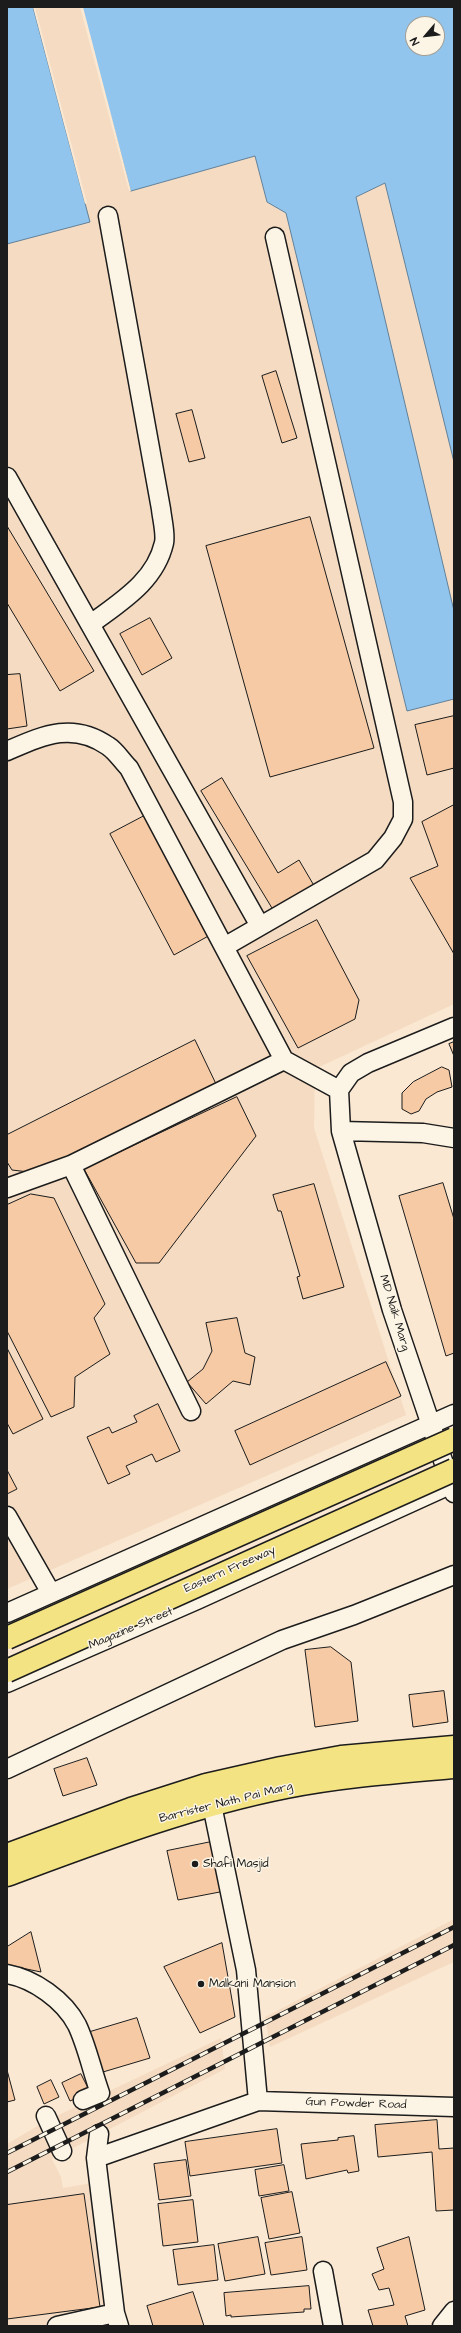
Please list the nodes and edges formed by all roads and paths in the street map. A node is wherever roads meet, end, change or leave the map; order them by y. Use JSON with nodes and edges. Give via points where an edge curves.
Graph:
{"nodes":[{"id":1,"x":108,"y":216,"type":"dead end"},
{"id":2,"x":275,"y":237,"type":"dead end"},
{"id":3,"x":7,"y":477,"type":"edge"},
{"id":4,"x":91,"y":624,"type":"junction"},
{"id":5,"x":7,"y":751,"type":"edge"},
{"id":6,"x":260,"y":926,"type":"junction"},
{"id":7,"x":224,"y":947,"type":"junction"},
{"id":8,"x":454,"y":1027,"type":"edge"},
{"id":9,"x":284,"y":1060,"type":"junction"},
{"id":10,"x":339,"y":1090,"type":"junction"},
{"id":11,"x":341,"y":1131,"type":"junction"},
{"id":12,"x":454,"y":1138,"type":"edge"},
{"id":13,"x":71,"y":1165,"type":"junction"},
{"id":14,"x":7,"y":1188,"type":"edge"},
{"id":15,"x":191,"y":1411,"type":"dead end"},
{"id":16,"x":454,"y":1414,"type":"edge"},
{"id":17,"x":429,"y":1424,"type":"junction"},
{"id":18,"x":454,"y":1439,"type":"edge"},
{"id":19,"x":453,"y":1483,"type":"edge"},
{"id":20,"x":7,"y":1516,"type":"edge"},
{"id":21,"x":454,"y":1575,"type":"edge"},
{"id":22,"x":51,"y":1593,"type":"junction"},
{"id":23,"x":7,"y":1613,"type":"edge"},
{"id":24,"x":7,"y":1638,"type":"edge"},
{"id":25,"x":7,"y":1671,"type":"edge"},
{"id":26,"x":7,"y":1683,"type":"edge"},
{"id":27,"x":454,"y":1747,"type":"edge"},
{"id":28,"x":454,"y":1767,"type":"edge"},
{"id":29,"x":7,"y":1769,"type":"edge"},
{"id":30,"x":212,"y":1805,"type":"junction"},
{"id":31,"x":7,"y":1855,"type":"edge"},
{"id":32,"x":7,"y":1876,"type":"edge"},
{"id":33,"x":7,"y":1974,"type":"edge"},
{"id":34,"x":83,"y":2100,"type":"dead end"},
{"id":35,"x":258,"y":2101,"type":"junction"},
{"id":36,"x":454,"y":2107,"type":"edge"},
{"id":37,"x":46,"y":2116,"type":"dead end"},
{"id":38,"x":99,"y":2134,"type":"dead end"},
{"id":39,"x":62,"y":2152,"type":"dead end"},
{"id":40,"x":96,"y":2158,"type":"junction"},
{"id":41,"x":323,"y":2271,"type":"dead end"},
{"id":42,"x":454,"y":2311,"type":"edge"},
{"id":43,"x":117,"y":2320,"type":"edge"},
{"id":44,"x":57,"y":2326,"type":"edge"},
{"id":45,"x":333,"y":2326,"type":"edge"},
{"id":46,"x":442,"y":2326,"type":"edge"}],
"edges":[{"from":1,"to":4,"type":"street","via":[[161,509],[164,542],[155,567],[140,587]]},
{"from":2,"to":6,"type":"street","via":[[403,802],[403,818],[393,838],[375,860]]},
{"from":3,"to":4,"type":"street"},
{"from":4,"to":6,"type":"street"},
{"from":5,"to":7,"type":"street","via":[[48,734],[83,734],[109,746],[129,768]]},
{"from":6,"to":7,"type":"street"},
{"from":7,"to":9,"type":"street"},
{"from":8,"to":10,"type":"street","via":[[368,1063],[351,1073]]},
{"from":9,"to":10,"type":"street"},
{"from":9,"to":13,"type":"street"},
{"from":10,"to":11,"type":"street","name":"MD Naik Marg"},
{"from":11,"to":12,"type":"street","via":[[423,1133]]},
{"from":11,"to":17,"type":"street","name":"MD Naik Marg","via":[[392,1310]]},
{"from":13,"to":14,"type":"street"},
{"from":13,"to":15,"type":"street"},
{"from":16,"to":17,"type":"street"},
{"from":17,"to":19,"type":"street","name":"MD Naik Marg"},
{"from":17,"to":22,"type":"street"},
{"from":18,"to":24,"type":"main road","bridge":true},
{"from":19,"to":25,"type":"main road","name":"Eastern Freeway","bridge":true},
{"from":19,"to":26,"type":"street","name":"Magazine Street","via":[[197,1600]]},
{"from":20,"to":22,"type":"street"},
{"from":21,"to":29,"type":"street","via":[[354,1615],[282,1640]]},
{"from":22,"to":23,"type":"street"},
{"from":27,"to":31,"type":"main road","name":"Barrister Nath Pai Marg","via":[[341,1757],[206,1785],[131,1809]]},
{"from":28,"to":30,"type":"main road","name":"Barrister Nath Pai Marg","via":[[344,1777],[285,1787]]},
{"from":30,"to":32,"type":"main road","name":"Barrister Nath Pai Marg","via":[[137,1827]]},
{"from":30,"to":35,"type":"street","via":[[246,1970]]},
{"from":33,"to":34,"type":"street","via":[[20,1976],[50,1993],[77,2024],[100,2092]]},
{"from":35,"to":36,"type":"street","name":"Gun Powder Road"},
{"from":35,"to":40,"type":"street","name":"Gun Powder Road"},
{"from":37,"to":39,"type":"street"},
{"from":38,"to":40,"type":"street"},
{"from":40,"to":43,"type":"street"},
{"from":41,"to":45,"type":"street"},
{"from":42,"to":46,"type":"street"},
{"from":43,"to":44,"type":"street"}]}
